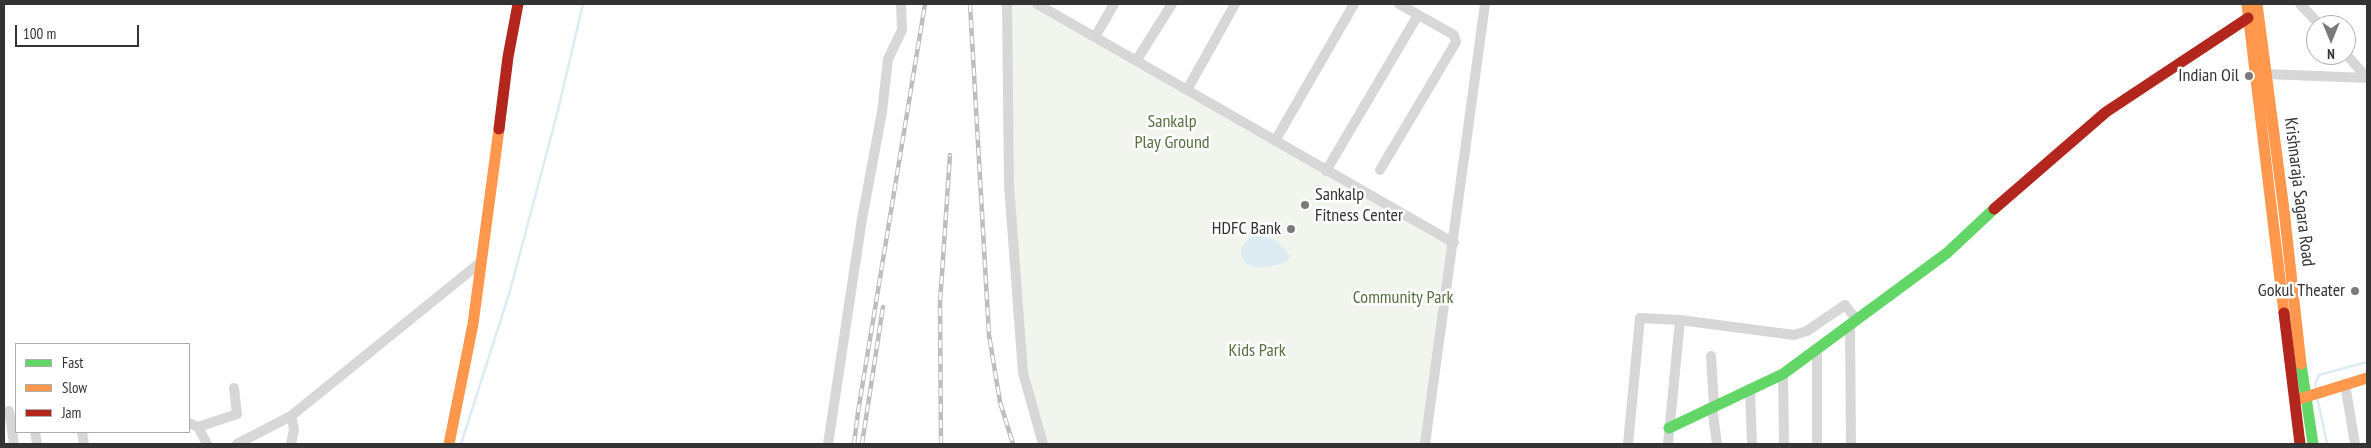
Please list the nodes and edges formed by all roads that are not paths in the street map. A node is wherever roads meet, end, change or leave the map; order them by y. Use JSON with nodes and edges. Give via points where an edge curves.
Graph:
{"nodes":[{"id":1,"x":518,"y":4,"type":"edge"},
{"id":2,"x":901,"y":4,"type":"edge"},
{"id":3,"x":1007,"y":4,"type":"edge"},
{"id":4,"x":1037,"y":4,"type":"edge"},
{"id":5,"x":1114,"y":4,"type":"edge"},
{"id":6,"x":1172,"y":4,"type":"edge"},
{"id":7,"x":1235,"y":4,"type":"edge"},
{"id":8,"x":1354,"y":4,"type":"edge"},
{"id":9,"x":1399,"y":4,"type":"edge"},
{"id":10,"x":1484,"y":4,"type":"edge"},
{"id":11,"x":2247,"y":4,"type":"edge"},
{"id":12,"x":2258,"y":4,"type":"edge"},
{"id":13,"x":2300,"y":4,"type":"edge"},
{"id":14,"x":1418,"y":15,"type":"junction"},
{"id":15,"x":2310,"y":15,"type":"edge"},
{"id":16,"x":2248,"y":18,"type":"junction"},
{"id":17,"x":1095,"y":37,"type":"junction"},
{"id":18,"x":1136,"y":61,"type":"junction"},
{"id":19,"x":2356,"y":65,"type":"edge"},
{"id":20,"x":2266,"y":74,"type":"junction"},
{"id":21,"x":2367,"y":78,"type":"edge"},
{"id":22,"x":1187,"y":90,"type":"junction"},
{"id":23,"x":1275,"y":141,"type":"junction"},
{"id":24,"x":1326,"y":170,"type":"junction"},
{"id":25,"x":1380,"y":170,"type":"dead end"},
{"id":26,"x":1454,"y":243,"type":"junction"},
{"id":27,"x":481,"y":262,"type":"junction"},
{"id":28,"x":1680,"y":320,"type":"junction"},
{"id":29,"x":1854,"y":323,"type":"junction"},
{"id":30,"x":1817,"y":350,"type":"junction"},
{"id":31,"x":1711,"y":356,"type":"dead end"},
{"id":32,"x":1783,"y":374,"type":"junction"},
{"id":33,"x":2367,"y":378,"type":"edge"},
{"id":34,"x":2345,"y":384,"type":"junction"},
{"id":35,"x":234,"y":388,"type":"dead end"},
{"id":36,"x":1750,"y":390,"type":"junction"},
{"id":37,"x":2308,"y":396,"type":"junction"},
{"id":38,"x":1713,"y":407,"type":"junction"},
{"id":39,"x":10,"y":411,"type":"edge"},
{"id":40,"x":291,"y":416,"type":"junction"},
{"id":41,"x":193,"y":425,"type":"edge"},
{"id":42,"x":1669,"y":428,"type":"junction"},
{"id":43,"x":1428,"y":443,"type":"edge"},
{"id":44,"x":14,"y":444,"type":"edge"},
{"id":45,"x":207,"y":444,"type":"edge"},
{"id":46,"x":237,"y":444,"type":"edge"},
{"id":47,"x":291,"y":444,"type":"edge"},
{"id":48,"x":449,"y":444,"type":"edge"},
{"id":49,"x":828,"y":444,"type":"edge"},
{"id":50,"x":1043,"y":444,"type":"edge"},
{"id":51,"x":1628,"y":444,"type":"edge"},
{"id":52,"x":1668,"y":444,"type":"edge"},
{"id":53,"x":1717,"y":444,"type":"edge"},
{"id":54,"x":1752,"y":444,"type":"edge"},
{"id":55,"x":1784,"y":444,"type":"edge"},
{"id":56,"x":1818,"y":444,"type":"edge"},
{"id":57,"x":1851,"y":444,"type":"edge"},
{"id":58,"x":2300,"y":444,"type":"edge"},
{"id":59,"x":2313,"y":444,"type":"edge"},
{"id":60,"x":2355,"y":444,"type":"edge"}],
"edges":[{"from":1,"to":27,"type":"street"},
{"from":2,"to":49,"type":"street","via":[[902,30],[888,60]]},
{"from":3,"to":50,"type":"street","via":[[1009,185],[1023,373]]},
{"from":4,"to":17,"type":"street"},
{"from":5,"to":17,"type":"street"},
{"from":6,"to":18,"type":"street"},
{"from":7,"to":22,"type":"street"},
{"from":8,"to":23,"type":"street"},
{"from":9,"to":14,"type":"street"},
{"from":10,"to":26,"type":"street"},
{"from":11,"to":16,"type":"street","name":"Krishnaraja Sagara Road"},
{"from":12,"to":20,"type":"street","name":"Krishnaraja Sagara Road"},
{"from":13,"to":15,"type":"street"},
{"from":14,"to":24,"type":"street"},
{"from":14,"to":25,"type":"street","via":[[1454,35],[1456,42]]},
{"from":16,"to":29,"type":"street","via":[[2106,112],[2017,187],[1947,253]]},
{"from":16,"to":37,"type":"street","name":"Krishnaraja Sagara Road","via":[[2287,327]]},
{"from":17,"to":18,"type":"street"},
{"from":18,"to":22,"type":"street"},
{"from":19,"to":21,"type":"street"},
{"from":20,"to":21,"type":"street"},
{"from":20,"to":37,"type":"street","name":"Krishnaraja Sagara Road"},
{"from":22,"to":23,"type":"street"},
{"from":23,"to":24,"type":"street"},
{"from":24,"to":26,"type":"street"},
{"from":26,"to":43,"type":"street"},
{"from":27,"to":40,"type":"street"},
{"from":27,"to":48,"type":"street","via":[[474,324]]},
{"from":28,"to":29,"type":"street","via":[[1794,335],[1807,331],[1845,306]]},
{"from":28,"to":42,"type":"street"},
{"from":28,"to":51,"type":"street","via":[[1640,318]]},
{"from":29,"to":30,"type":"street"},
{"from":29,"to":57,"type":"street"},
{"from":30,"to":32,"type":"street"},
{"from":30,"to":56,"type":"street"},
{"from":31,"to":38,"type":"street"},
{"from":32,"to":36,"type":"street"},
{"from":32,"to":55,"type":"street"},
{"from":33,"to":34,"type":"street"},
{"from":34,"to":37,"type":"street"},
{"from":34,"to":60,"type":"street"},
{"from":35,"to":41,"type":"street","via":[[237,414]]},
{"from":36,"to":38,"type":"street"},
{"from":36,"to":54,"type":"street"},
{"from":37,"to":58,"type":"street","name":"Krishnaraja Sagara Road"},
{"from":37,"to":59,"type":"street","name":"Krishnaraja Sagara Road"},
{"from":38,"to":42,"type":"street"},
{"from":38,"to":53,"type":"street"},
{"from":39,"to":44,"type":"street"},
{"from":40,"to":46,"type":"street"},
{"from":40,"to":47,"type":"street","via":[[294,429]]},
{"from":41,"to":45,"type":"street"},
{"from":42,"to":52,"type":"street"}]}
